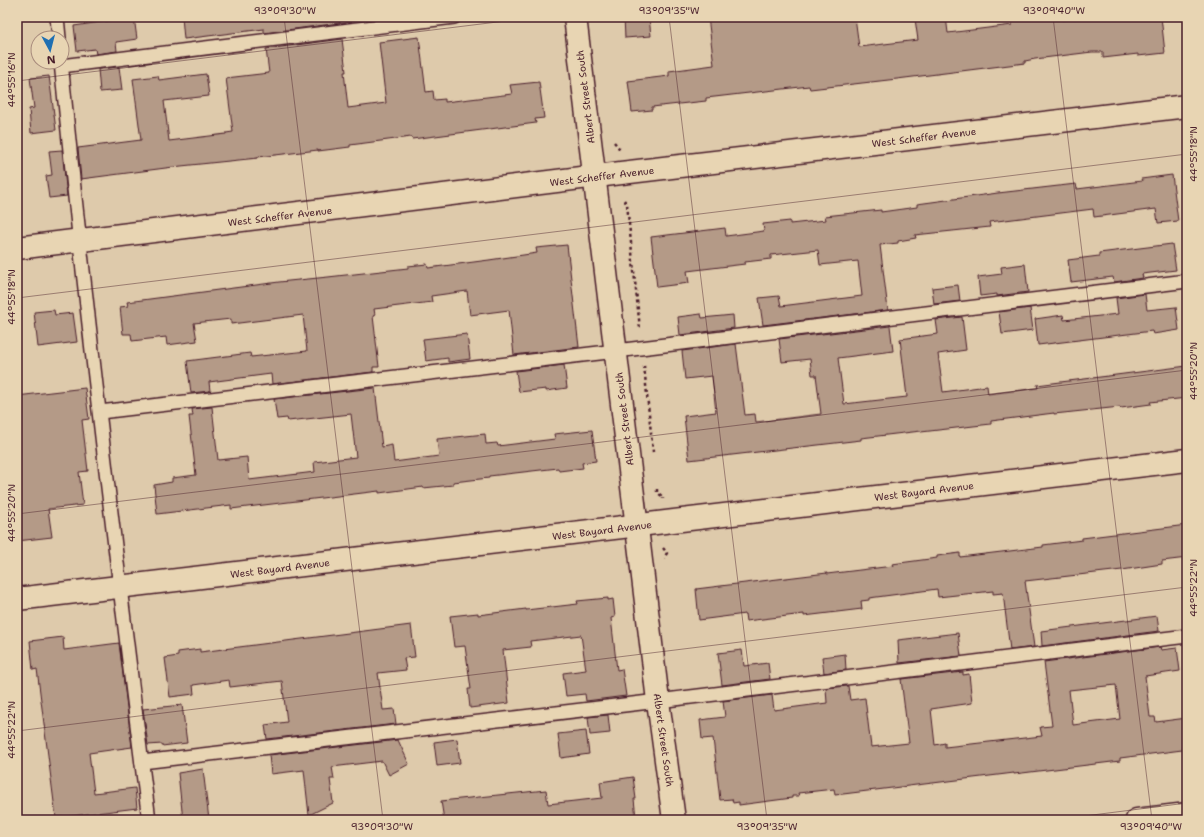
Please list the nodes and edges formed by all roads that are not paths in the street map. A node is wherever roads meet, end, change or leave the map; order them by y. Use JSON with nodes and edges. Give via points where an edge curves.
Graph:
{"nodes":[{"id":1,"x":57,"y":17,"type":"edge"},
{"id":2,"x":454,"y":17,"type":"edge"},
{"id":3,"x":576,"y":17,"type":"edge"},
{"id":4,"x":58,"y":30,"type":"edge"},
{"id":5,"x":70,"y":63,"type":"edge"},
{"id":6,"x":62,"y":70,"type":"edge"},
{"id":7,"x":1187,"y":106,"type":"edge"},
{"id":8,"x":595,"y":176,"type":"junction"},
{"id":9,"x":80,"y":240,"type":"junction"},
{"id":10,"x":17,"y":248,"type":"edge"},
{"id":11,"x":1187,"y":281,"type":"edge"},
{"id":12,"x":616,"y":351,"type":"junction"},
{"id":13,"x":100,"y":412,"type":"junction"},
{"id":14,"x":1187,"y":460,"type":"edge"},
{"id":15,"x":637,"y":526,"type":"junction"},
{"id":16,"x":120,"y":587,"type":"junction"},
{"id":17,"x":17,"y":599,"type":"edge"},
{"id":18,"x":1187,"y":636,"type":"edge"},
{"id":19,"x":658,"y":701,"type":"junction"},
{"id":20,"x":142,"y":762,"type":"junction"},
{"id":21,"x":1187,"y":814,"type":"edge"},
{"id":22,"x":149,"y":820,"type":"edge"},
{"id":23,"x":674,"y":820,"type":"edge"},
{"id":24,"x":1137,"y":820,"type":"edge"}],
"edges":[{"from":1,"to":4,"type":"lane"},
{"from":2,"to":5,"type":"lane"},
{"from":3,"to":8,"type":"street","name":"Albert Street South"},
{"from":6,"to":9,"type":"lane"},
{"from":7,"to":8,"type":"street","name":"West Scheffer Avenue"},
{"from":8,"to":9,"type":"street","name":"West Scheffer Avenue"},
{"from":8,"to":12,"type":"street","name":"Albert Street South"},
{"from":9,"to":10,"type":"street","name":"West Scheffer Avenue"},
{"from":9,"to":13,"type":"lane"},
{"from":11,"to":12,"type":"lane"},
{"from":12,"to":13,"type":"lane"},
{"from":12,"to":15,"type":"street","name":"Albert Street South"},
{"from":13,"to":16,"type":"lane"},
{"from":14,"to":15,"type":"street","name":"West Bayard Avenue"},
{"from":15,"to":16,"type":"street","name":"West Bayard Avenue"},
{"from":15,"to":19,"type":"street","name":"Albert Street South"},
{"from":16,"to":17,"type":"street","name":"West Bayard Avenue"},
{"from":16,"to":20,"type":"lane"},
{"from":18,"to":19,"type":"lane"},
{"from":19,"to":20,"type":"lane"},
{"from":19,"to":23,"type":"street","name":"Albert Street South"},
{"from":20,"to":22,"type":"lane"},
{"from":21,"to":24,"type":"street"}]}
